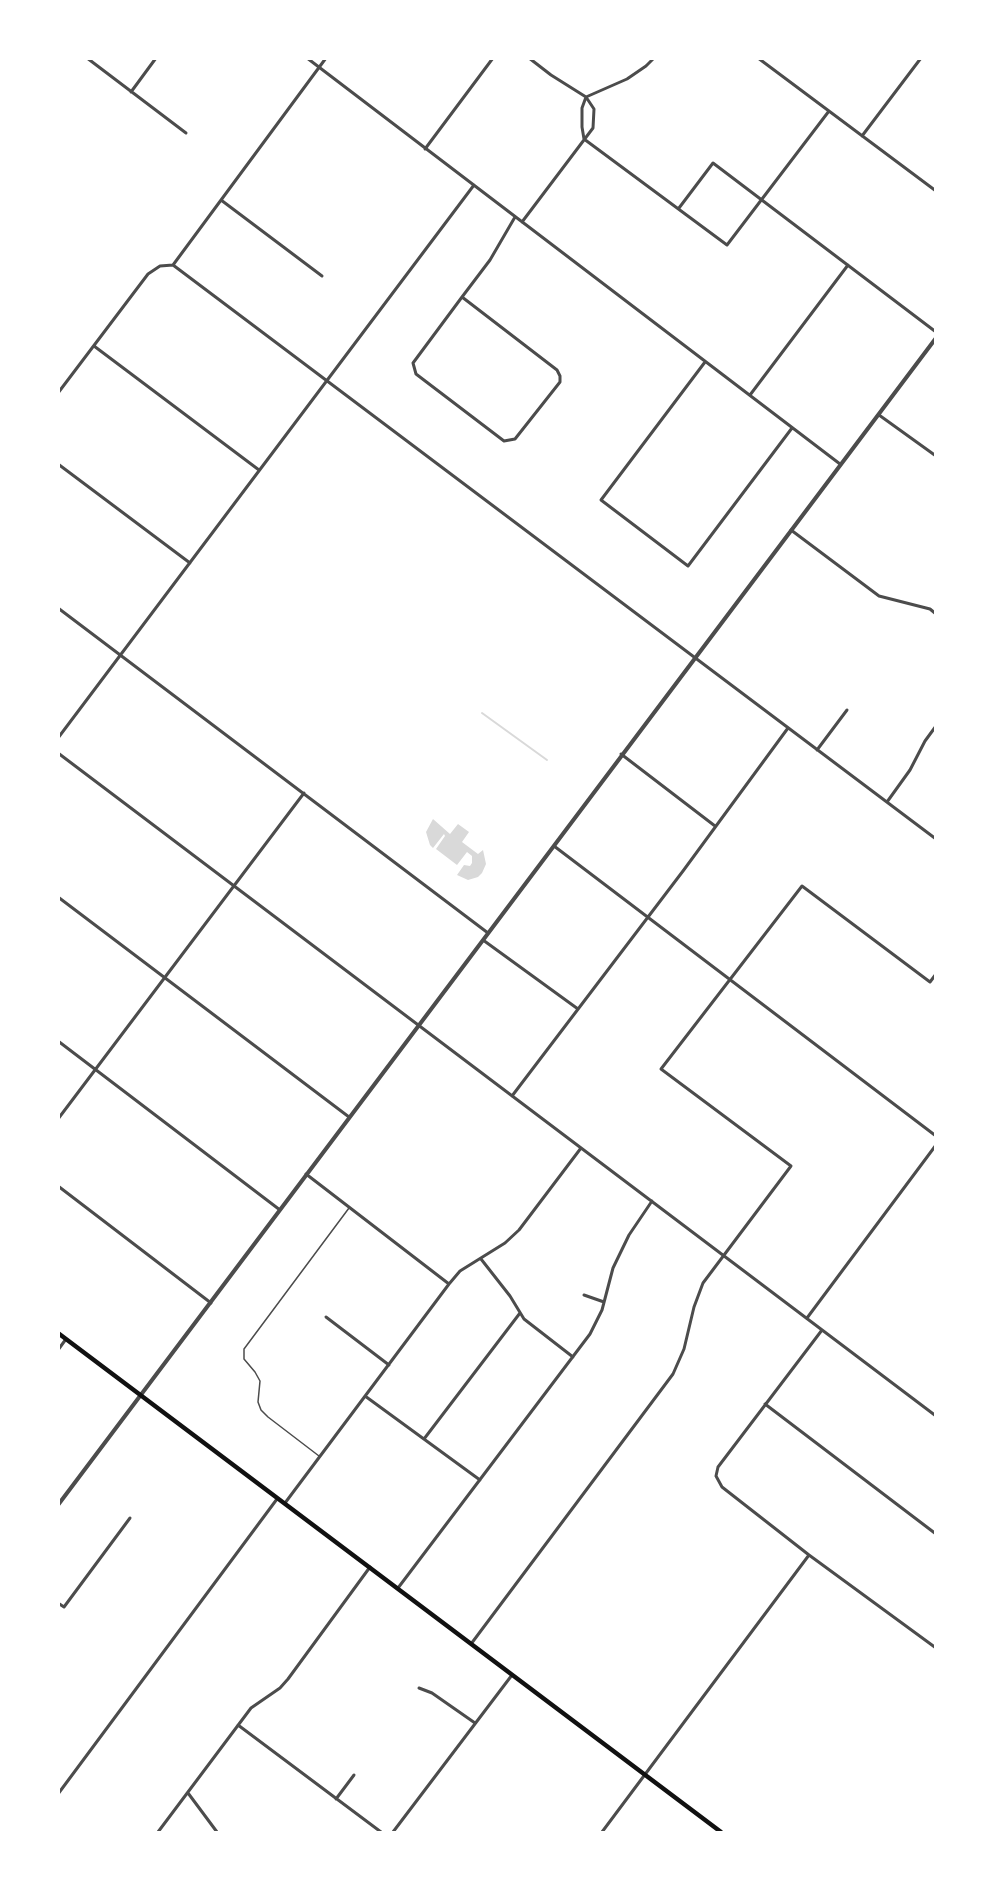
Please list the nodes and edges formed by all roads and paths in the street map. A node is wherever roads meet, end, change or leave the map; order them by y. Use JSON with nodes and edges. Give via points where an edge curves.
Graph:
{"nodes":[{"id":1,"x":87,"y":58,"type":"edge"},
{"id":2,"x":156,"y":58,"type":"edge"},
{"id":3,"x":307,"y":58,"type":"edge"},
{"id":4,"x":326,"y":58,"type":"edge"},
{"id":5,"x":493,"y":58,"type":"edge"},
{"id":6,"x":529,"y":58,"type":"edge"},
{"id":7,"x":654,"y":58,"type":"edge"},
{"id":8,"x":758,"y":58,"type":"edge"},
{"id":9,"x":921,"y":58,"type":"edge"},
{"id":10,"x":319,"y":68,"type":"junction"},
{"id":11,"x":131,"y":92,"type":"junction"},
{"id":12,"x":586,"y":97,"type":"junction"},
{"id":13,"x":829,"y":111,"type":"junction"},
{"id":14,"x":186,"y":133,"type":"dead end"},
{"id":15,"x":862,"y":136,"type":"junction"},
{"id":16,"x":585,"y":139,"type":"junction"},
{"id":17,"x":425,"y":149,"type":"junction"},
{"id":18,"x":474,"y":185,"type":"junction"},
{"id":19,"x":936,"y":191,"type":"edge"},
{"id":20,"x":761,"y":199,"type":"junction"},
{"id":21,"x":221,"y":200,"type":"junction"},
{"id":22,"x":679,"y":208,"type":"junction"},
{"id":23,"x":515,"y":217,"type":"junction"},
{"id":24,"x":522,"y":222,"type":"junction"},
{"id":25,"x":173,"y":265,"type":"junction"},
{"id":26,"x":848,"y":265,"type":"junction"},
{"id":27,"x":322,"y":276,"type":"dead end"},
{"id":28,"x":462,"y":297,"type":"junction"},
{"id":29,"x":936,"y":332,"type":"edge"},
{"id":30,"x":936,"y":338,"type":"edge"},
{"id":31,"x":94,"y":346,"type":"junction"},
{"id":32,"x":705,"y":362,"type":"junction"},
{"id":33,"x":327,"y":381,"type":"junction"},
{"id":34,"x":58,"y":393,"type":"edge"},
{"id":35,"x":749,"y":395,"type":"junction"},
{"id":36,"x":878,"y":414,"type":"junction"},
{"id":37,"x":792,"y":428,"type":"junction"},
{"id":38,"x":936,"y":456,"type":"edge"},
{"id":39,"x":58,"y":464,"type":"edge"},
{"id":40,"x":840,"y":464,"type":"junction"},
{"id":41,"x":260,"y":471,"type":"junction"},
{"id":42,"x":791,"y":530,"type":"junction"},
{"id":43,"x":190,"y":563,"type":"junction"},
{"id":44,"x":58,"y":608,"type":"edge"},
{"id":45,"x":936,"y":614,"type":"edge"},
{"id":46,"x":120,"y":656,"type":"junction"},
{"id":47,"x":694,"y":658,"type":"junction"},
{"id":48,"x":847,"y":710,"type":"dead end"},
{"id":49,"x":936,"y":726,"type":"edge"},
{"id":50,"x":788,"y":728,"type":"junction"},
{"id":51,"x":58,"y":738,"type":"edge"},
{"id":52,"x":817,"y":750,"type":"junction"},
{"id":53,"x":58,"y":753,"type":"edge"},
{"id":54,"x":621,"y":754,"type":"junction"},
{"id":55,"x":304,"y":793,"type":"junction"},
{"id":56,"x":887,"y":802,"type":"junction"},
{"id":57,"x":716,"y":826,"type":"junction"},
{"id":58,"x":936,"y":839,"type":"edge"},
{"id":59,"x":554,"y":846,"type":"junction"},
{"id":60,"x":235,"y":886,"type":"junction"},
{"id":61,"x":58,"y":897,"type":"edge"},
{"id":62,"x":648,"y":917,"type":"junction"},
{"id":63,"x":488,"y":934,"type":"junction"},
{"id":64,"x":483,"y":940,"type":"junction"},
{"id":65,"x":936,"y":974,"type":"edge"},
{"id":66,"x":165,"y":978,"type":"junction"},
{"id":67,"x":730,"y":979,"type":"junction"},
{"id":68,"x":578,"y":1009,"type":"junction"},
{"id":69,"x":418,"y":1025,"type":"junction"},
{"id":70,"x":58,"y":1041,"type":"edge"},
{"id":71,"x":95,"y":1069,"type":"junction"},
{"id":72,"x":512,"y":1096,"type":"junction"},
{"id":73,"x":350,"y":1117,"type":"junction"},
{"id":74,"x":58,"y":1119,"type":"edge"},
{"id":75,"x":936,"y":1136,"type":"edge"},
{"id":76,"x":936,"y":1145,"type":"edge"},
{"id":77,"x":581,"y":1148,"type":"junction"},
{"id":78,"x":306,"y":1174,"type":"junction"},
{"id":79,"x":58,"y":1186,"type":"edge"},
{"id":80,"x":652,"y":1201,"type":"junction"},
{"id":81,"x":349,"y":1208,"type":"junction"},
{"id":82,"x":280,"y":1210,"type":"junction"},
{"id":83,"x":723,"y":1255,"type":"junction"},
{"id":84,"x":480,"y":1258,"type":"junction"},
{"id":85,"x":449,"y":1284,"type":"junction"},
{"id":86,"x":584,"y":1295,"type":"dead end"},
{"id":87,"x":604,"y":1302,"type":"junction"},
{"id":88,"x":210,"y":1303,"type":"junction"},
{"id":89,"x":520,"y":1313,"type":"junction"},
{"id":90,"x":326,"y":1317,"type":"dead end"},
{"id":91,"x":807,"y":1318,"type":"junction"},
{"id":92,"x":822,"y":1330,"type":"junction"},
{"id":93,"x":58,"y":1333,"type":"edge"},
{"id":94,"x":67,"y":1339,"type":"junction"},
{"id":95,"x":58,"y":1350,"type":"edge"},
{"id":96,"x":573,"y":1357,"type":"junction"},
{"id":97,"x":389,"y":1365,"type":"junction"},
{"id":98,"x":141,"y":1394,"type":"junction"},
{"id":99,"x":365,"y":1396,"type":"junction"},
{"id":100,"x":765,"y":1404,"type":"junction"},
{"id":101,"x":936,"y":1416,"type":"edge"},
{"id":102,"x":423,"y":1439,"type":"junction"},
{"id":103,"x":320,"y":1456,"type":"junction"},
{"id":104,"x":480,"y":1480,"type":"junction"},
{"id":105,"x":278,"y":1498,"type":"junction"},
{"id":106,"x":285,"y":1503,"type":"junction"},
{"id":107,"x":58,"y":1505,"type":"edge"},
{"id":108,"x":130,"y":1518,"type":"dead end"},
{"id":109,"x":936,"y":1534,"type":"edge"},
{"id":110,"x":809,"y":1555,"type":"junction"},
{"id":111,"x":370,"y":1567,"type":"junction"},
{"id":112,"x":398,"y":1588,"type":"junction"},
{"id":113,"x":58,"y":1603,"type":"edge"},
{"id":114,"x":471,"y":1644,"type":"junction"},
{"id":115,"x":936,"y":1648,"type":"edge"},
{"id":116,"x":512,"y":1675,"type":"junction"},
{"id":117,"x":419,"y":1688,"type":"dead end"},
{"id":118,"x":475,"y":1723,"type":"junction"},
{"id":119,"x":238,"y":1725,"type":"junction"},
{"id":120,"x":354,"y":1775,"type":"dead end"},
{"id":121,"x":645,"y":1775,"type":"junction"},
{"id":122,"x":188,"y":1793,"type":"junction"},
{"id":123,"x":58,"y":1794,"type":"edge"},
{"id":124,"x":336,"y":1799,"type":"junction"},
{"id":125,"x":158,"y":1833,"type":"edge"},
{"id":126,"x":217,"y":1833,"type":"edge"},
{"id":127,"x":381,"y":1833,"type":"edge"},
{"id":128,"x":393,"y":1833,"type":"edge"},
{"id":129,"x":602,"y":1833,"type":"edge"},
{"id":130,"x":721,"y":1833,"type":"edge"}],
"edges":[{"from":1,"to":11,"type":"street"},
{"from":2,"to":11,"type":"street"},
{"from":3,"to":10,"type":"street"},
{"from":4,"to":10,"type":"street"},
{"from":5,"to":17,"type":"street"},
{"from":6,"to":12,"type":"street"},
{"from":7,"to":12,"type":"street","via":[[627,79]]},
{"from":8,"to":13,"type":"street"},
{"from":9,"to":15,"type":"street"},
{"from":10,"to":17,"type":"street"},
{"from":10,"to":21,"type":"street"},
{"from":11,"to":14,"type":"street"},
{"from":12,"to":16,"type":"street","via":[[582,108]]},
{"from":12,"to":16,"type":"street","via":[[594,109],[593,128]]},
{"from":13,"to":15,"type":"street"},
{"from":13,"to":20,"type":"street"},
{"from":15,"to":19,"type":"street"},
{"from":16,"to":22,"type":"street"},
{"from":16,"to":24,"type":"street"},
{"from":17,"to":18,"type":"street"},
{"from":18,"to":23,"type":"street"},
{"from":18,"to":33,"type":"street"},
{"from":20,"to":22,"type":"street","via":[[713,163]]},
{"from":20,"to":22,"type":"street","via":[[727,245]]},
{"from":20,"to":26,"type":"street"},
{"from":21,"to":25,"type":"street"},
{"from":21,"to":27,"type":"street"},
{"from":23,"to":24,"type":"street"},
{"from":23,"to":28,"type":"street"},
{"from":24,"to":32,"type":"street"},
{"from":25,"to":31,"type":"street","via":[[160,266],[148,274]]},
{"from":25,"to":33,"type":"street"},
{"from":26,"to":29,"type":"street"},
{"from":26,"to":35,"type":"street"},
{"from":28,"to":28,"type":"street","via":[[413,363],[416,374],[504,441],[515,439],[560,382],[560,376]]},
{"from":30,"to":36,"type":"street"},
{"from":31,"to":34,"type":"street"},
{"from":31,"to":41,"type":"street"},
{"from":32,"to":35,"type":"street"},
{"from":32,"to":37,"type":"street","via":[[601,500],[688,566]]},
{"from":33,"to":41,"type":"street"},
{"from":33,"to":47,"type":"street"},
{"from":35,"to":37,"type":"street"},
{"from":36,"to":38,"type":"street"},
{"from":36,"to":40,"type":"street"},
{"from":37,"to":40,"type":"street"},
{"from":39,"to":43,"type":"street"},
{"from":40,"to":42,"type":"street"},
{"from":41,"to":43,"type":"street"},
{"from":42,"to":45,"type":"street","via":[[879,596]]},
{"from":42,"to":47,"type":"street"},
{"from":43,"to":46,"type":"street"},
{"from":44,"to":46,"type":"street"},
{"from":46,"to":51,"type":"street"},
{"from":46,"to":55,"type":"street"},
{"from":47,"to":50,"type":"street"},
{"from":47,"to":54,"type":"street"},
{"from":48,"to":52,"type":"street"},
{"from":49,"to":56,"type":"street"},
{"from":50,"to":52,"type":"street"},
{"from":50,"to":57,"type":"street"},
{"from":52,"to":56,"type":"street"},
{"from":53,"to":60,"type":"street"},
{"from":54,"to":57,"type":"street"},
{"from":54,"to":59,"type":"street"},
{"from":55,"to":60,"type":"street"},
{"from":55,"to":63,"type":"street"},
{"from":56,"to":58,"type":"street"},
{"from":57,"to":62,"type":"street"},
{"from":59,"to":62,"type":"street"},
{"from":59,"to":63,"type":"street"},
{"from":60,"to":66,"type":"street"},
{"from":60,"to":69,"type":"street"},
{"from":61,"to":66,"type":"street"},
{"from":62,"to":67,"type":"street"},
{"from":62,"to":68,"type":"street"},
{"from":63,"to":64,"type":"street"},
{"from":64,"to":68,"type":"street"},
{"from":64,"to":69,"type":"street"},
{"from":65,"to":67,"type":"street","via":[[930,982],[802,886]]},
{"from":66,"to":71,"type":"street"},
{"from":66,"to":73,"type":"street"},
{"from":67,"to":75,"type":"street"},
{"from":67,"to":83,"type":"street","via":[[661,1069],[791,1166]]},
{"from":68,"to":72,"type":"street"},
{"from":69,"to":72,"type":"street"},
{"from":69,"to":73,"type":"street"},
{"from":70,"to":71,"type":"street"},
{"from":71,"to":74,"type":"street"},
{"from":71,"to":82,"type":"street"},
{"from":72,"to":77,"type":"street"},
{"from":73,"to":78,"type":"street"},
{"from":76,"to":91,"type":"street"},
{"from":77,"to":80,"type":"street"},
{"from":77,"to":84,"type":"street","via":[[519,1230]]},
{"from":78,"to":81,"type":"street"},
{"from":78,"to":82,"type":"street"},
{"from":79,"to":88,"type":"street"},
{"from":80,"to":83,"type":"street"},
{"from":80,"to":87,"type":"street","via":[[613,1268]]},
{"from":81,"to":85,"type":"street"},
{"from":81,"to":103,"type":"lane","via":[[244,1349],[244,1359],[260,1381],[261,1410]]},
{"from":82,"to":88,"type":"street"},
{"from":83,"to":91,"type":"street"},
{"from":83,"to":114,"type":"street","via":[[703,1283],[673,1374]]},
{"from":84,"to":85,"type":"street"},
{"from":84,"to":89,"type":"street"},
{"from":85,"to":97,"type":"street"},
{"from":86,"to":87,"type":"street"},
{"from":87,"to":96,"type":"street","via":[[591,1334]]},
{"from":88,"to":98,"type":"street"},
{"from":89,"to":96,"type":"street"},
{"from":89,"to":102,"type":"street"},
{"from":90,"to":97,"type":"street"},
{"from":91,"to":92,"type":"street"},
{"from":92,"to":100,"type":"street"},
{"from":92,"to":101,"type":"street"},
{"from":93,"to":94,"type":"main road"},
{"from":94,"to":95,"type":"street"},
{"from":94,"to":98,"type":"main road"},
{"from":96,"to":104,"type":"street"},
{"from":97,"to":99,"type":"street"},
{"from":98,"to":105,"type":"main road"},
{"from":98,"to":107,"type":"street"},
{"from":99,"to":102,"type":"street"},
{"from":99,"to":103,"type":"street"},
{"from":100,"to":109,"type":"street"},
{"from":100,"to":110,"type":"street","via":[[718,1467],[716,1476],[722,1487]]},
{"from":102,"to":104,"type":"street"},
{"from":103,"to":106,"type":"street"},
{"from":104,"to":112,"type":"street"},
{"from":105,"to":106,"type":"main road"},
{"from":105,"to":123,"type":"street"},
{"from":106,"to":111,"type":"main road"},
{"from":108,"to":113,"type":"street","via":[[64,1607]]},
{"from":110,"to":115,"type":"street"},
{"from":110,"to":121,"type":"street"},
{"from":111,"to":112,"type":"main road"},
{"from":111,"to":119,"type":"street","via":[[288,1679],[251,1708]]},
{"from":112,"to":114,"type":"main road"},
{"from":114,"to":116,"type":"main road"},
{"from":116,"to":118,"type":"street"},
{"from":116,"to":121,"type":"main road"},
{"from":117,"to":118,"type":"street"},
{"from":118,"to":128,"type":"street"},
{"from":119,"to":122,"type":"street"},
{"from":119,"to":124,"type":"street"},
{"from":120,"to":124,"type":"street"},
{"from":121,"to":129,"type":"street"},
{"from":121,"to":130,"type":"main road"},
{"from":122,"to":125,"type":"street"},
{"from":122,"to":126,"type":"street"},
{"from":124,"to":127,"type":"street"}]}
